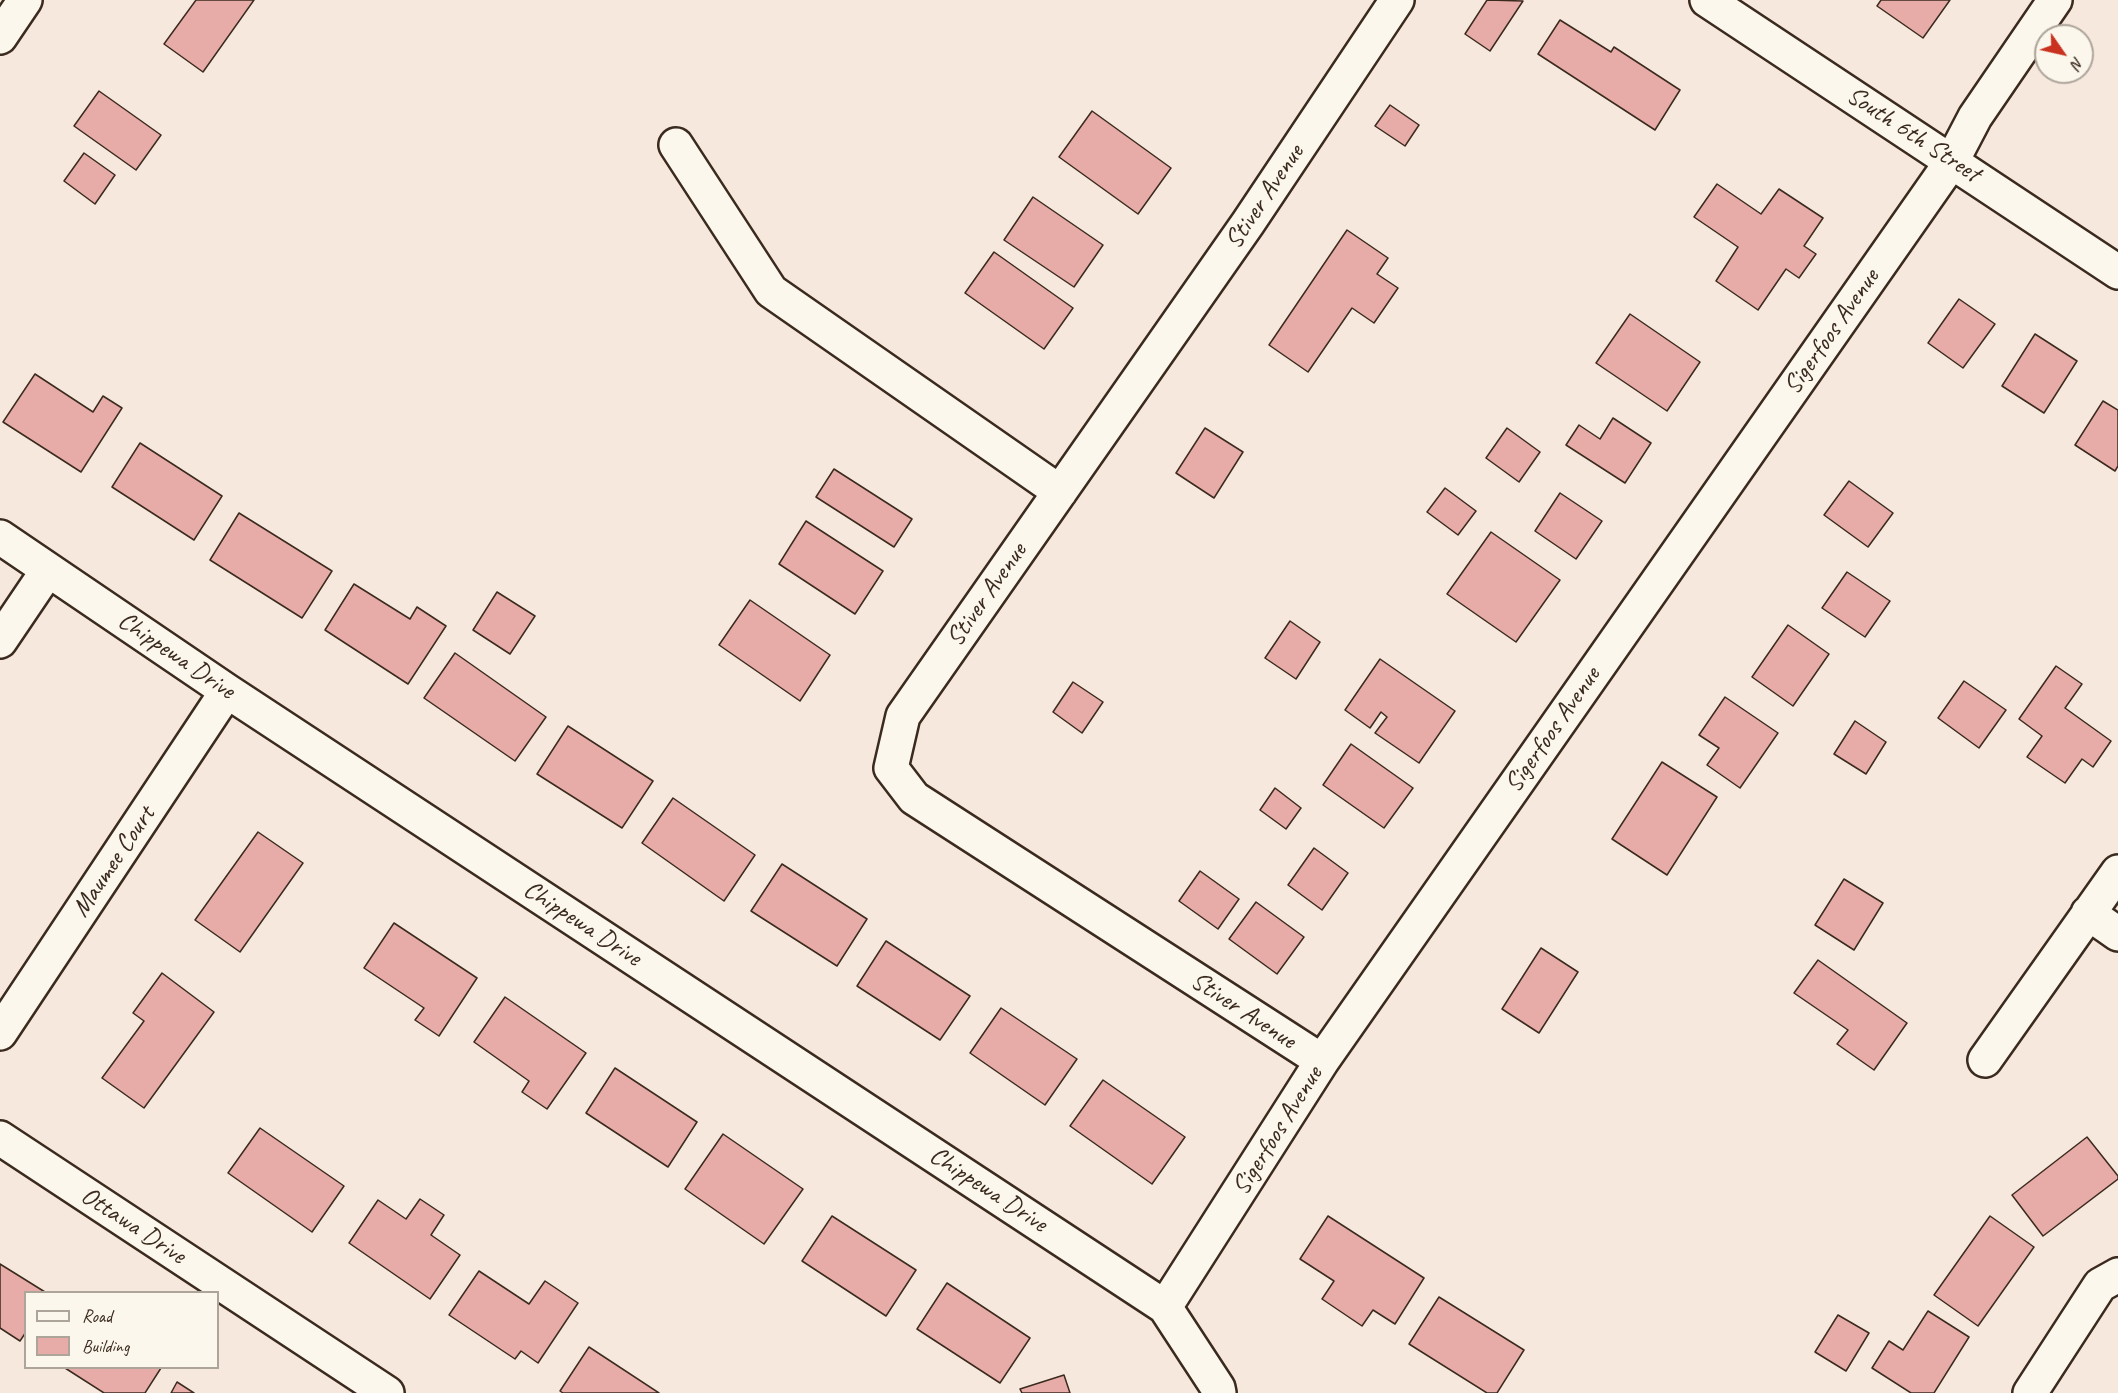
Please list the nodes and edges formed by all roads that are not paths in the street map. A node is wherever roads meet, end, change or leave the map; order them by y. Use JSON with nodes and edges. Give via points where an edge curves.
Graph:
{"nodes":[{"id":1,"x":25,"y":0,"type":"edge"},
{"id":2,"x":1398,"y":0,"type":"edge"},
{"id":3,"x":1707,"y":0,"type":"edge"},
{"id":4,"x":2055,"y":0,"type":"edge"},
{"id":5,"x":0,"y":37,"type":"edge"},
{"id":6,"x":676,"y":145,"type":"dead end"},
{"id":7,"x":1952,"y":161,"type":"junction"},
{"id":8,"x":2118,"y":272,"type":"edge"},
{"id":9,"x":1060,"y":492,"type":"junction"},
{"id":10,"x":0,"y":537,"type":"edge"},
{"id":11,"x":48,"y":570,"type":"junction"},
{"id":12,"x":0,"y":641,"type":"edge"},
{"id":13,"x":227,"y":691,"type":"junction"},
{"id":14,"x":2118,"y":872,"type":"edge"},
{"id":15,"x":2088,"y":914,"type":"junction"},
{"id":16,"x":2118,"y":934,"type":"edge"},
{"id":17,"x":0,"y":1033,"type":"edge"},
{"id":18,"x":1985,"y":1060,"type":"dead end"},
{"id":19,"x":1322,"y":1061,"type":"junction"},
{"id":20,"x":0,"y":1138,"type":"edge"},
{"id":21,"x":2118,"y":1275,"type":"edge"},
{"id":22,"x":1166,"y":1307,"type":"junction"},
{"id":23,"x":387,"y":1393,"type":"edge"},
{"id":24,"x":1219,"y":1393,"type":"edge"},
{"id":25,"x":2030,"y":1393,"type":"edge"}],
"edges":[{"from":1,"to":5,"type":"street"},
{"from":2,"to":9,"type":"street","name":"Stiver Avenue"},
{"from":3,"to":7,"type":"street","name":"South 6th Street"},
{"from":4,"to":7,"type":"street","name":"Sigerfoos Avenue","via":[[1975,117]]},
{"from":6,"to":9,"type":"street","via":[[771,291]]},
{"from":7,"to":8,"type":"street","name":"South 6th Street"},
{"from":7,"to":19,"type":"street","name":"Sigerfoos Avenue"},
{"from":9,"to":19,"type":"street","name":"Stiver Avenue","via":[[903,716],[891,768],[914,798]]},
{"from":10,"to":11,"type":"street","name":"Chippewa Drive"},
{"from":11,"to":12,"type":"street"},
{"from":11,"to":13,"type":"street","name":"Chippewa Drive"},
{"from":13,"to":17,"type":"street","name":"Maumee Court"},
{"from":13,"to":22,"type":"street","name":"Chippewa Drive"},
{"from":14,"to":15,"type":"street"},
{"from":15,"to":16,"type":"street"},
{"from":15,"to":18,"type":"street"},
{"from":19,"to":22,"type":"street","name":"Sigerfoos Avenue"},
{"from":20,"to":23,"type":"street","name":"Ottawa Drive"},
{"from":21,"to":25,"type":"street","via":[[2100,1285]]},
{"from":22,"to":24,"type":"street"}]}
